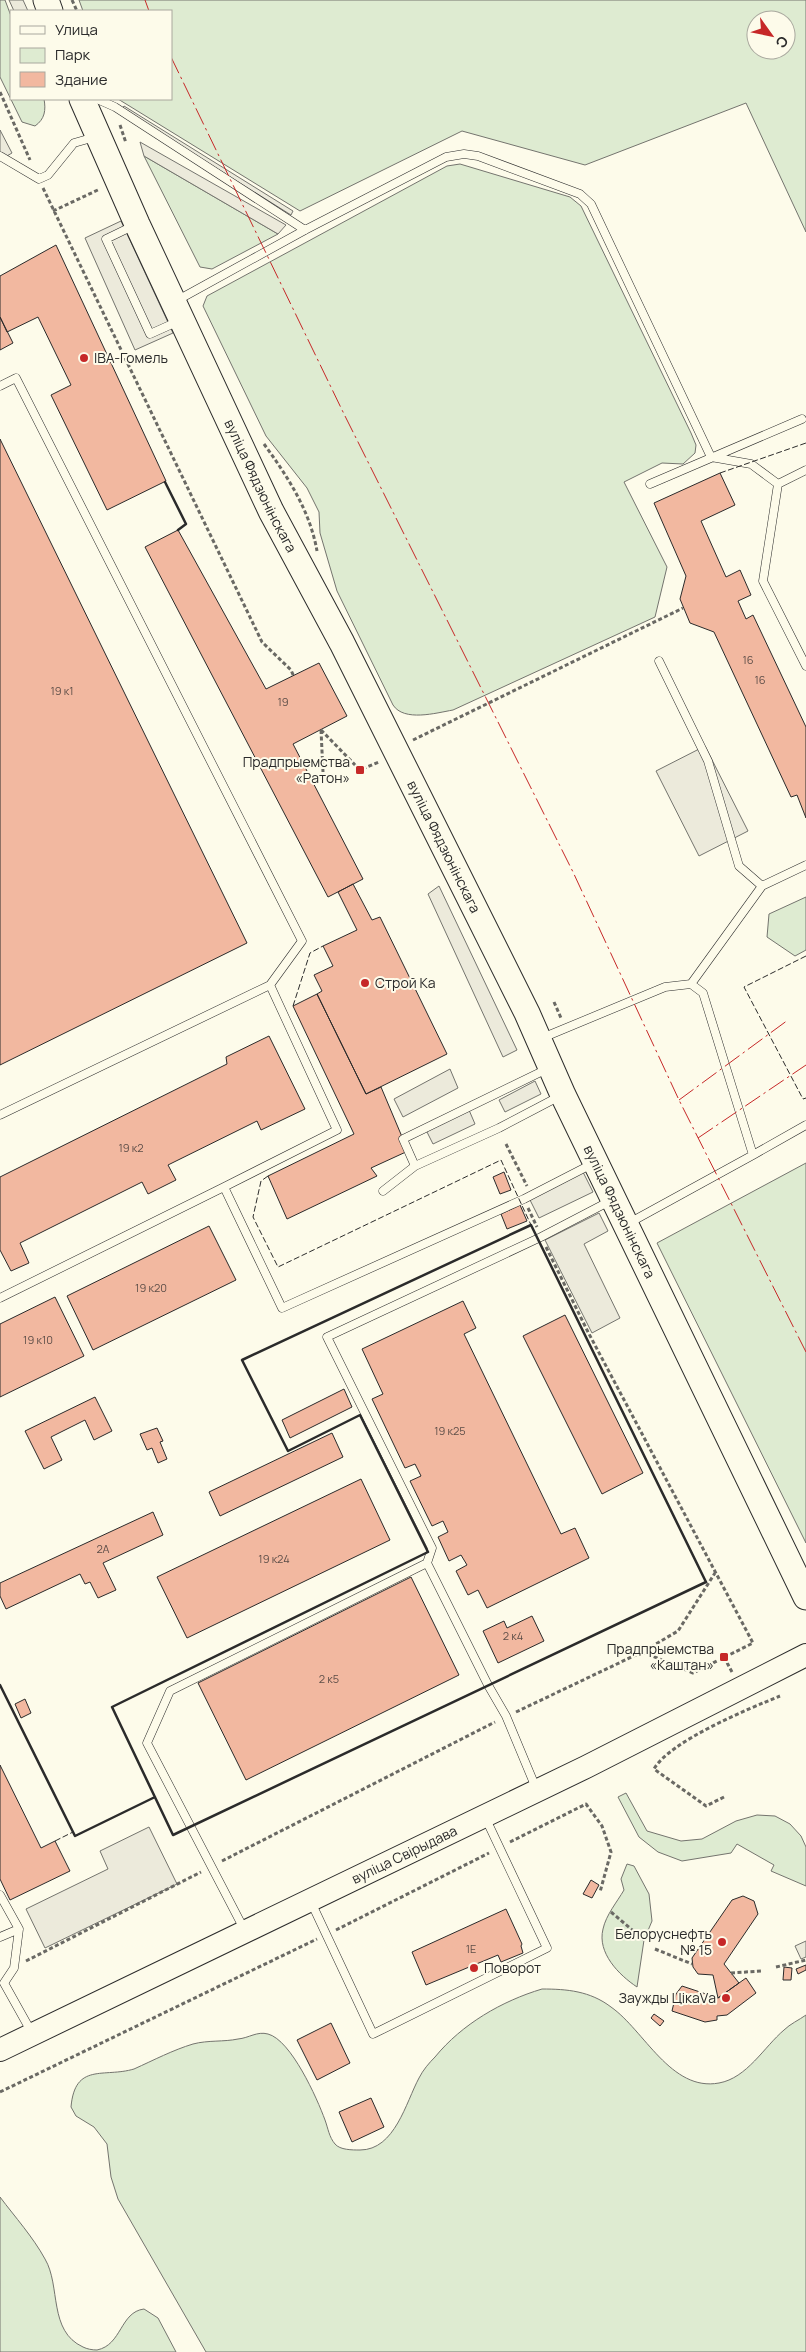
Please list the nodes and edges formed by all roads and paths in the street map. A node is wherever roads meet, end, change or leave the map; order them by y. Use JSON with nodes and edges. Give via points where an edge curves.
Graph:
{"nodes":[{"id":1,"x":0,"y":92,"type":"edge"},
{"id":2,"x":82,"y":100,"type":"edge"},
{"id":3,"x":99,"y":100,"type":"edge"},
{"id":4,"x":97,"y":137,"type":"junction"},
{"id":5,"x":0,"y":156,"type":"edge"},
{"id":6,"x":39,"y":179,"type":"junction"},
{"id":7,"x":100,"y":189,"type":"dead end"},
{"id":8,"x":53,"y":211,"type":"junction"},
{"id":9,"x":137,"y":224,"type":"junction"},
{"id":10,"x":305,"y":230,"type":"junction"},
{"id":11,"x":178,"y":311,"type":"junction"},
{"id":12,"x":0,"y":386,"type":"edge"},
{"id":13,"x":802,"y":419,"type":"dead end"},
{"id":14,"x":711,"y":457,"type":"junction"},
{"id":15,"x":806,"y":470,"type":"edge"},
{"id":16,"x":290,"y":480,"type":"dead end"},
{"id":17,"x":650,"y":484,"type":"dead end"},
{"id":18,"x":778,"y":484,"type":"junction"},
{"id":19,"x":313,"y":528,"type":"dead end"},
{"id":20,"x":684,"y":608,"type":"dead end"},
{"id":21,"x":659,"y":660,"type":"dead end"},
{"id":22,"x":806,"y":666,"type":"edge"},
{"id":23,"x":294,"y":677,"type":"dead end"},
{"id":24,"x":406,"y":743,"type":"dead end"},
{"id":25,"x":360,"y":770,"type":"dead end"},
{"id":26,"x":323,"y":772,"type":"dead end"},
{"id":27,"x":806,"y":865,"type":"edge"},
{"id":28,"x":762,"y":886,"type":"junction"},
{"id":29,"x":691,"y":984,"type":"junction"},
{"id":30,"x":270,"y":985,"type":"junction"},
{"id":31,"x":554,"y":1002,"type":"dead end"},
{"id":32,"x":565,"y":1027,"type":"junction"},
{"id":33,"x":538,"y":1040,"type":"junction"},
{"id":34,"x":550,"y":1067,"type":"junction"},
{"id":35,"x":563,"y":1095,"type":"junction"},
{"id":36,"x":0,"y":1115,"type":"edge"},
{"id":37,"x":806,"y":1125,"type":"edge"},
{"id":38,"x":506,"y":1144,"type":"dead end"},
{"id":39,"x":752,"y":1155,"type":"junction"},
{"id":40,"x":596,"y":1162,"type":"junction"},
{"id":41,"x":415,"y":1166,"type":"junction"},
{"id":42,"x":224,"y":1187,"type":"junction"},
{"id":43,"x":383,"y":1191,"type":"dead end"},
{"id":44,"x":524,"y":1199,"type":"junction"},
{"id":45,"x":614,"y":1199,"type":"junction"},
{"id":46,"x":627,"y":1224,"type":"junction"},
{"id":47,"x":541,"y":1237,"type":"junction"},
{"id":48,"x":0,"y":1298,"type":"edge"},
{"id":49,"x":427,"y":1563,"type":"junction"},
{"id":50,"x":715,"y":1573,"type":"junction"},
{"id":51,"x":806,"y":1596,"type":"edge"},
{"id":52,"x":642,"y":1652,"type":"junction"},
{"id":53,"x":806,"y":1655,"type":"edge"},
{"id":54,"x":780,"y":1696,"type":"dead end"},
{"id":55,"x":506,"y":1716,"type":"junction"},
{"id":56,"x":537,"y":1790,"type":"junction"},
{"id":57,"x":724,"y":1797,"type":"dead end"},
{"id":58,"x":484,"y":1816,"type":"junction"},
{"id":59,"x":499,"y":1848,"type":"junction"},
{"id":60,"x":212,"y":1867,"type":"junction"},
{"id":61,"x":600,"y":1892,"type":"dead end"},
{"id":62,"x":0,"y":1895,"type":"edge"},
{"id":63,"x":310,"y":1900,"type":"junction"},
{"id":64,"x":611,"y":1912,"type":"dead end"},
{"id":65,"x":19,"y":1929,"type":"junction"},
{"id":66,"x":245,"y":1932,"type":"junction"},
{"id":67,"x":327,"y":1935,"type":"junction"},
{"id":68,"x":0,"y":1937,"type":"edge"},
{"id":69,"x":644,"y":1940,"type":"dead end"},
{"id":70,"x":655,"y":1949,"type":"dead end"},
{"id":71,"x":806,"y":1960,"type":"edge"},
{"id":72,"x":692,"y":1964,"type":"dead end"},
{"id":73,"x":776,"y":1967,"type":"dead end"},
{"id":74,"x":14,"y":1968,"type":"junction"},
{"id":75,"x":761,"y":1971,"type":"dead end"},
{"id":76,"x":731,"y":1973,"type":"dead end"},
{"id":77,"x":33,"y":2035,"type":"junction"},
{"id":78,"x":0,"y":2050,"type":"edge"},
{"id":79,"x":0,"y":2092,"type":"edge"}],
"edges":[{"from":1,"to":6,"type":"path"},
{"from":2,"to":4,"type":"main road","name":"вуліца Фядзюнінскага"},
{"from":3,"to":10,"type":"lane"},
{"from":4,"to":6,"type":"lane","via":[[74,143],[48,175]]},
{"from":4,"to":9,"type":"main road","name":"вуліца Фядзюнінскага"},
{"from":5,"to":6,"type":"lane"},
{"from":6,"to":8,"type":"path"},
{"from":7,"to":8,"type":"path"},
{"from":8,"to":23,"type":"path","via":[[262,642],[291,670]]},
{"from":9,"to":11,"type":"main road","name":"вуліца Фядзюнінскага"},
{"from":9,"to":11,"type":"lane","via":[[106,239],[150,334]]},
{"from":10,"to":11,"type":"lane"},
{"from":10,"to":14,"type":"lane","via":[[456,154],[478,156],[580,194],[590,204]]},
{"from":11,"to":33,"type":"main road","name":"вуліца Фядзюнінскага","via":[[270,511],[342,642]]},
{"from":12,"to":30,"type":"lane","via":[[16,378],[302,941]]},
{"from":13,"to":14,"type":"lane"},
{"from":14,"to":17,"type":"lane"},
{"from":14,"to":18,"type":"lane","via":[[751,464]]},
{"from":15,"to":18,"type":"lane"},
{"from":16,"to":19,"type":"path"},
{"from":18,"to":22,"type":"lane","via":[[763,581]]},
{"from":20,"to":24,"type":"path"},
{"from":21,"to":28,"type":"lane","via":[[708,761],[739,866]]},
{"from":25,"to":26,"type":"path","via":[[321,730]]},
{"from":27,"to":28,"type":"lane"},
{"from":28,"to":29,"type":"lane"},
{"from":29,"to":32,"type":"lane","via":[[665,987]]},
{"from":29,"to":39,"type":"lane","via":[[703,993]]},
{"from":30,"to":36,"type":"lane"},
{"from":30,"to":42,"type":"lane","via":[[337,1130]]},
{"from":31,"to":32,"type":"path"},
{"from":32,"to":33,"type":"lane"},
{"from":33,"to":34,"type":"main road","name":"вуліца Фядзюнінскага"},
{"from":34,"to":35,"type":"main road","name":"вуліца Фядзюнінскага"},
{"from":34,"to":41,"type":"lane","via":[[403,1139]]},
{"from":35,"to":40,"type":"main road","name":"вуліца Фядзюнінскага"},
{"from":35,"to":41,"type":"lane"},
{"from":37,"to":39,"type":"lane"},
{"from":38,"to":44,"type":"path","via":[[527,1185]]},
{"from":39,"to":46,"type":"lane"},
{"from":40,"to":44,"type":"lane"},
{"from":40,"to":45,"type":"main road","name":"вуліца Фядзюнінскага"},
{"from":41,"to":43,"type":"lane"},
{"from":42,"to":44,"type":"lane","via":[[282,1308]]},
{"from":42,"to":48,"type":"lane"},
{"from":44,"to":47,"type":"path"},
{"from":45,"to":46,"type":"main road","name":"вуліца Фядзюнінскага"},
{"from":45,"to":47,"type":"lane"},
{"from":46,"to":51,"type":"main road","name":"вуліца Фядзюнінскага"},
{"from":47,"to":49,"type":"lane","via":[[327,1337],[432,1548]]},
{"from":47,"to":50,"type":"path"},
{"from":49,"to":55,"type":"lane"},
{"from":49,"to":60,"type":"lane","via":[[170,1691],[147,1743]]},
{"from":50,"to":52,"type":"path","via":[[678,1631]]},
{"from":50,"to":52,"type":"path","via":[[753,1642],[693,1673]]},
{"from":52,"to":55,"type":"path"},
{"from":53,"to":56,"type":"main road","name":"вуліца Свірыдава"},
{"from":54,"to":57,"type":"path","via":[[683,1742],[654,1769],[706,1806]]},
{"from":55,"to":56,"type":"lane"},
{"from":55,"to":60,"type":"path"},
{"from":56,"to":58,"type":"main road","name":"вуліца Свірыдава"},
{"from":58,"to":59,"type":"lane"},
{"from":58,"to":63,"type":"main road","name":"вуліца Свірыдава"},
{"from":59,"to":61,"type":"path","via":[[586,1804],[602,1826],[611,1852]]},
{"from":59,"to":67,"type":"path"},
{"from":59,"to":67,"type":"lane","via":[[547,1948],[373,2034]]},
{"from":60,"to":66,"type":"lane"},
{"from":60,"to":74,"type":"path"},
{"from":62,"to":65,"type":"lane"},
{"from":63,"to":66,"type":"main road","name":"вуліца Свірыдава"},
{"from":63,"to":67,"type":"lane"},
{"from":64,"to":69,"type":"path"},
{"from":65,"to":68,"type":"lane"},
{"from":65,"to":74,"type":"lane"},
{"from":66,"to":77,"type":"main road","name":"вуліца Свірыдава"},
{"from":67,"to":79,"type":"path"},
{"from":70,"to":72,"type":"path"},
{"from":71,"to":73,"type":"path"},
{"from":74,"to":77,"type":"lane","via":[[4,1983]]},
{"from":75,"to":76,"type":"path"},
{"from":77,"to":78,"type":"main road","name":"вуліца Свірыдава"}]}
